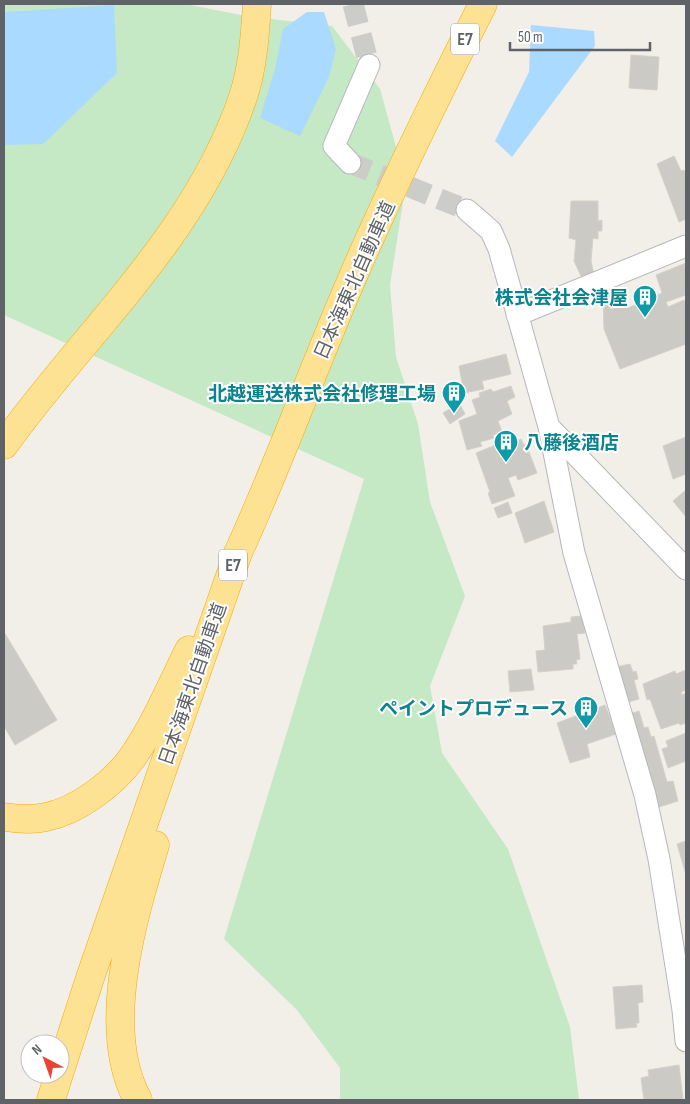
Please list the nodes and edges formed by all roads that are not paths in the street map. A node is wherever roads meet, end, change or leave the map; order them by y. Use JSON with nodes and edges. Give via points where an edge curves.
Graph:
{"nodes":[{"id":1,"x":247,"y":4,"type":"edge"},
{"id":2,"x":257,"y":4,"type":"edge"},
{"id":3,"x":483,"y":4,"type":"edge"},
{"id":4,"x":369,"y":65,"type":"tunnel mouth"},
{"id":5,"x":350,"y":163,"type":"tunnel mouth"},
{"id":6,"x":467,"y":210,"type":"tunnel mouth"},
{"id":7,"x":686,"y":246,"type":"edge"},
{"id":8,"x":517,"y":316,"type":"junction"},
{"id":9,"x":4,"y":415,"type":"edge"},
{"id":10,"x":549,"y":427,"type":"junction"},
{"id":11,"x":4,"y":445,"type":"edge"},
{"id":12,"x":258,"y":509,"type":"junction"},
{"id":13,"x":238,"y":553,"type":"junction"},
{"id":14,"x":686,"y":569,"type":"edge"},
{"id":15,"x":4,"y":817,"type":"edge"},
{"id":16,"x":70,"y":1041,"type":"edge"},
{"id":17,"x":686,"y":1041,"type":"edge"},
{"id":18,"x":56,"y":1084,"type":"edge"},
{"id":19,"x":51,"y":1100,"type":"edge"},
{"id":20,"x":138,"y":1100,"type":"edge"}],
"edges":[{"from":1,"to":9,"type":"highway","via":[[228,89],[211,136],[183,189],[144,245]]},
{"from":2,"to":11,"type":"highway","via":[[254,50],[244,96],[225,144],[198,194],[160,252]]},
{"from":3,"to":12,"type":"highway","name":"日本海東北自動車道","number":"E7","via":[[354,273]]},
{"from":4,"to":5,"type":"street","via":[[334,146]]},
{"from":6,"to":8,"type":"street","via":[[491,231]]},
{"from":7,"to":8,"type":"street"},
{"from":8,"to":10,"type":"street"},
{"from":10,"to":14,"type":"street"},
{"from":10,"to":17,"type":"street","via":[[574,553],[647,804],[659,859]]},
{"from":12,"to":13,"type":"highway","name":"日本海東北自動車道","number":"E7"},
{"from":12,"to":20,"type":"highway","via":[[175,775],[128,945],[121,1032],[125,1062]]},
{"from":13,"to":15,"type":"highway","via":[[131,759],[105,787],[74,807],[46,817]]},
{"from":13,"to":16,"type":"highway","name":"日本海東北自動車道","number":"E7"},
{"from":18,"to":19,"type":"highway","name":"日本海東北自動車道","number":"E7"}]}
